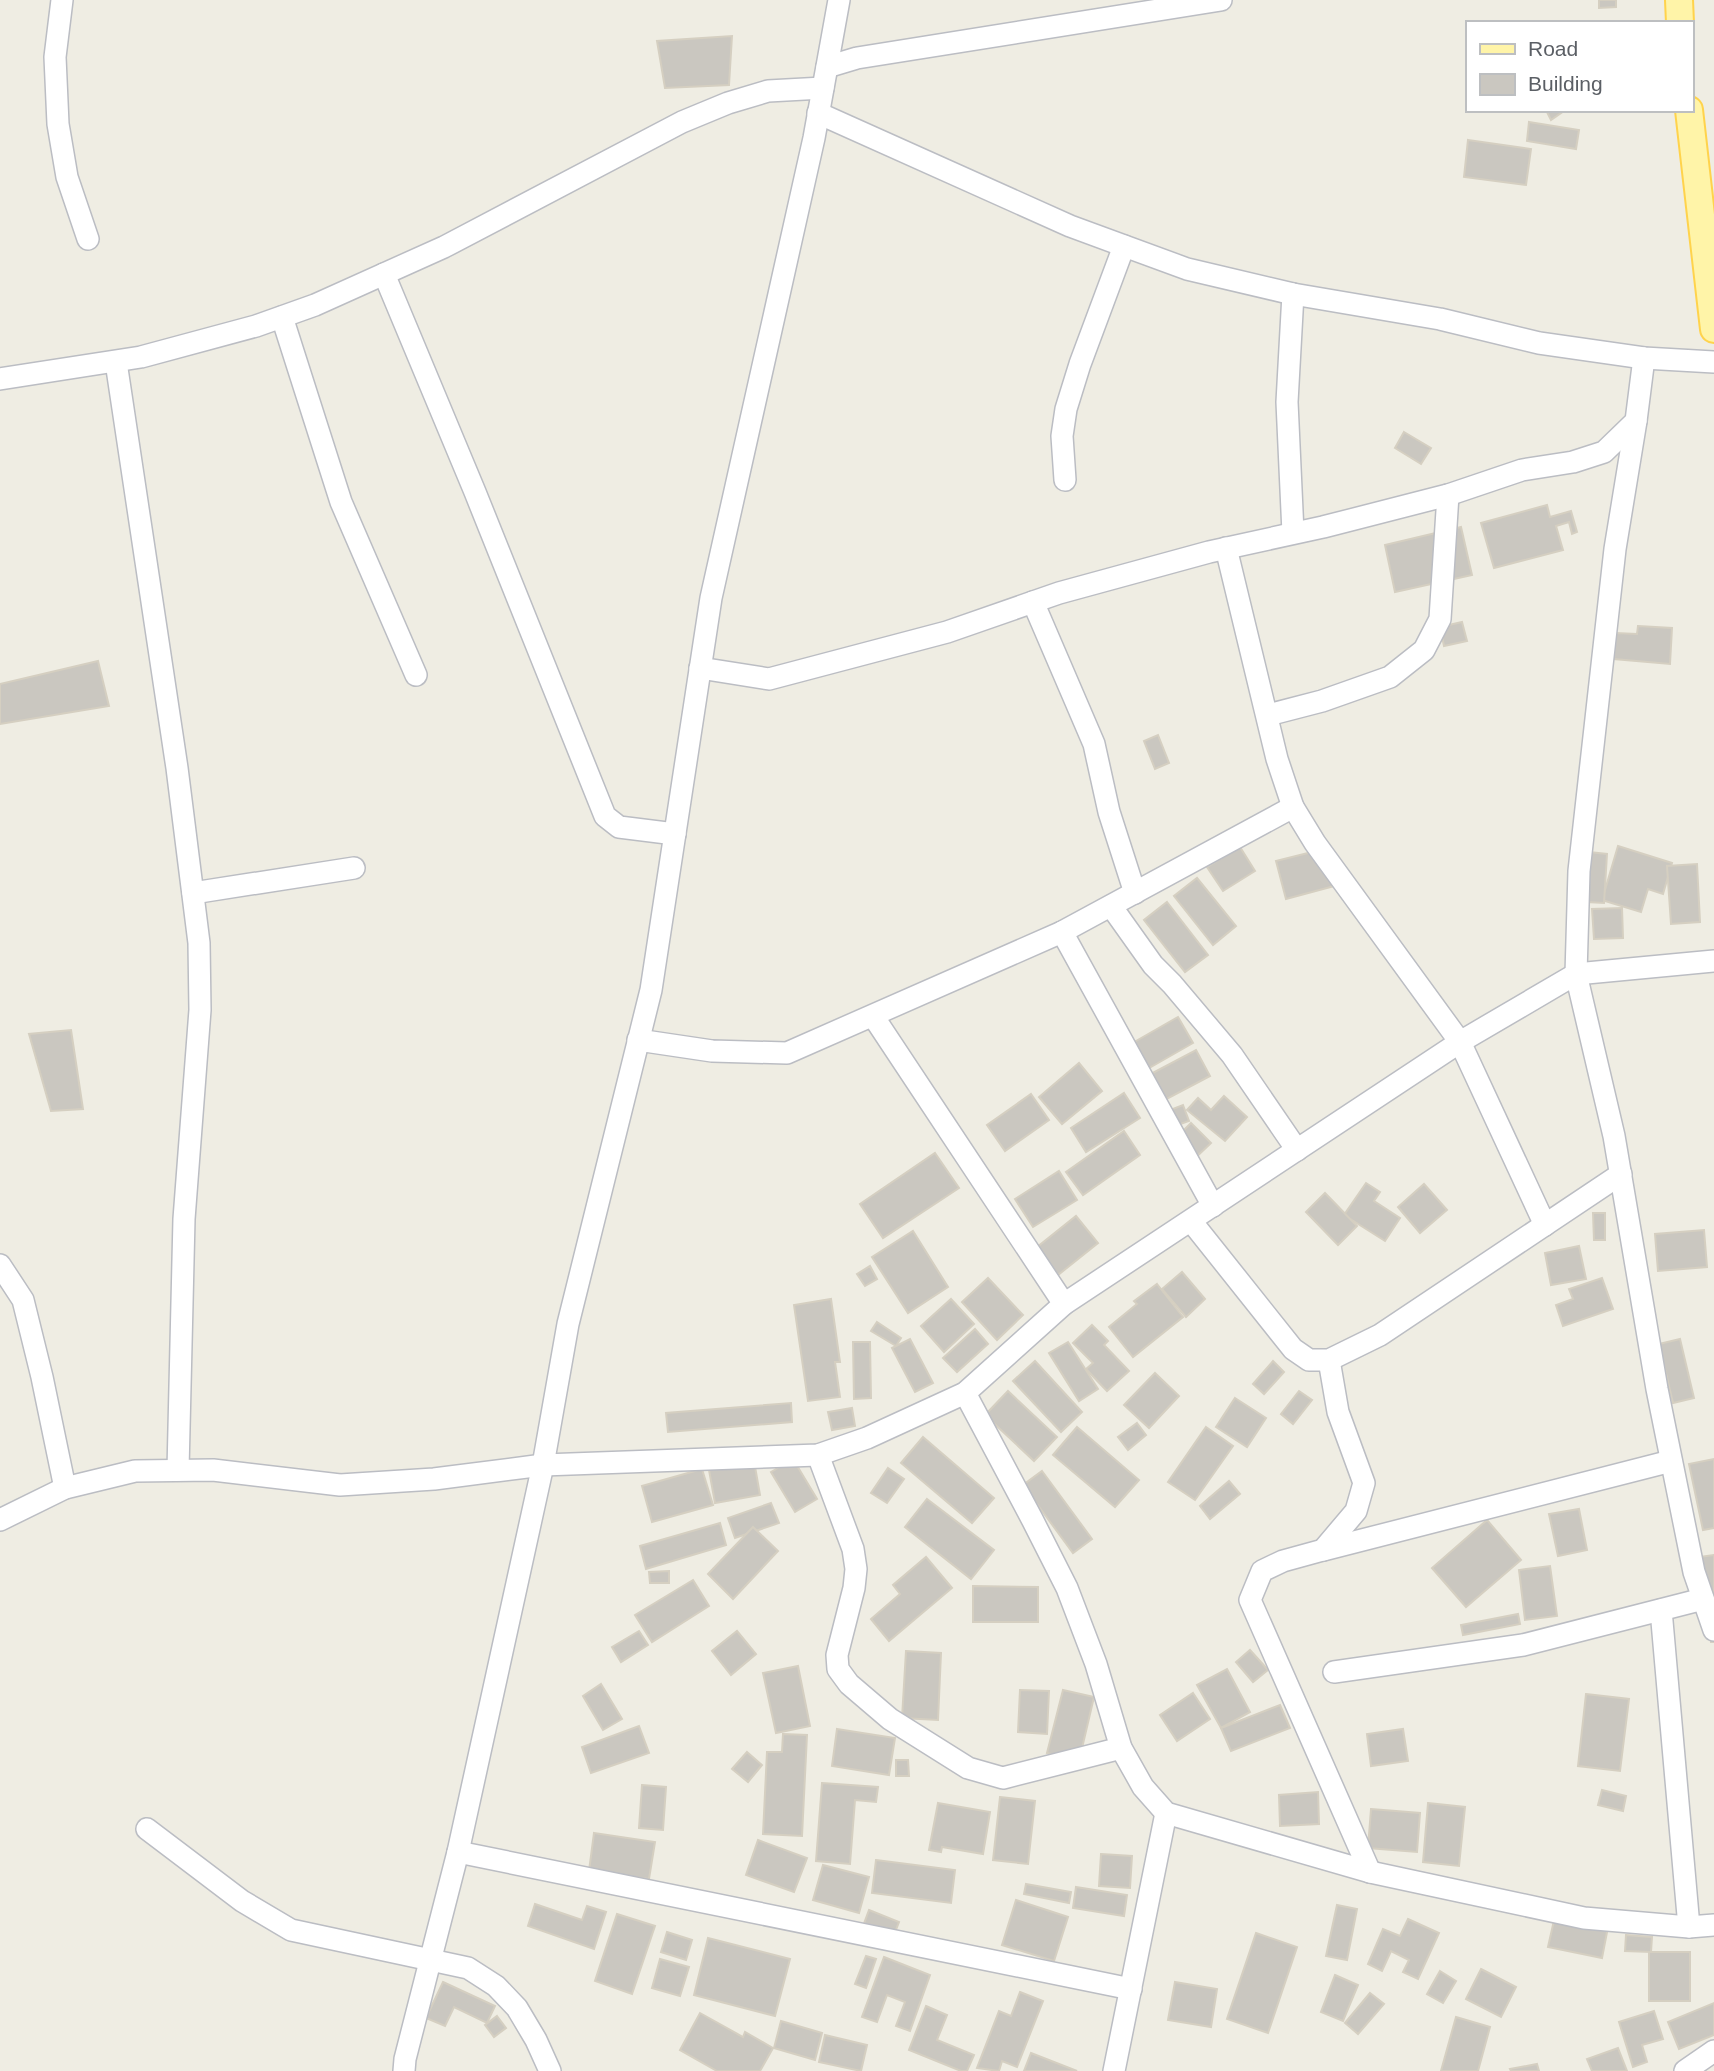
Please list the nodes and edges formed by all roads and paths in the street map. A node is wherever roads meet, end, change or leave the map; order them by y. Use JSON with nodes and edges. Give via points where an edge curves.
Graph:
{"nodes":[{"id":1,"x":62,"y":0,"type":"edge"},
{"id":2,"x":839,"y":0,"type":"edge"},
{"id":3,"x":1221,"y":0,"type":"edge"},
{"id":4,"x":1678,"y":0,"type":"edge"},
{"id":5,"x":1681,"y":21,"type":"edge"},
{"id":6,"x":825,"y":78,"type":"junction"},
{"id":7,"x":1689,"y":112,"type":"edge"},
{"id":8,"x":818,"y":113,"type":"junction"},
{"id":9,"x":88,"y":239,"type":"dead end"},
{"id":10,"x":1124,"y":246,"type":"junction"},
{"id":11,"x":384,"y":274,"type":"junction"},
{"id":12,"x":1293,"y":294,"type":"junction"},
{"id":13,"x":282,"y":317,"type":"junction"},
{"id":14,"x":1714,"y":329,"type":"edge"},
{"id":15,"x":1644,"y":358,"type":"junction"},
{"id":16,"x":116,"y":362,"type":"junction"},
{"id":17,"x":1714,"y":362,"type":"edge"},
{"id":18,"x":0,"y":379,"type":"edge"},
{"id":19,"x":1636,"y":421,"type":"junction"},
{"id":20,"x":1065,"y":480,"type":"dead end"},
{"id":21,"x":1448,"y":495,"type":"junction"},
{"id":22,"x":1293,"y":533,"type":"junction"},
{"id":23,"x":1226,"y":548,"type":"junction"},
{"id":24,"x":1033,"y":602,"type":"junction"},
{"id":25,"x":700,"y":668,"type":"junction"},
{"id":26,"x":416,"y":675,"type":"dead end"},
{"id":27,"x":1268,"y":715,"type":"junction"},
{"id":28,"x":1293,"y":807,"type":"junction"},
{"id":29,"x":675,"y":834,"type":"junction"},
{"id":30,"x":354,"y":868,"type":"dead end"},
{"id":31,"x":193,"y":893,"type":"junction"},
{"id":32,"x":1135,"y":893,"type":"junction"},
{"id":33,"x":1111,"y":906,"type":"junction"},
{"id":34,"x":1062,"y":932,"type":"junction"},
{"id":35,"x":1714,"y":961,"type":"edge"},
{"id":36,"x":1576,"y":974,"type":"junction"},
{"id":37,"x":873,"y":1016,"type":"junction"},
{"id":38,"x":638,"y":1040,"type":"junction"},
{"id":39,"x":1460,"y":1042,"type":"junction"},
{"id":40,"x":1297,"y":1150,"type":"junction"},
{"id":41,"x":1621,"y":1174,"type":"junction"},
{"id":42,"x":1213,"y":1206,"type":"junction"},
{"id":43,"x":1191,"y":1221,"type":"junction"},
{"id":44,"x":1545,"y":1225,"type":"junction"},
{"id":45,"x":0,"y":1265,"type":"edge"},
{"id":46,"x":1064,"y":1304,"type":"junction"},
{"id":47,"x":1329,"y":1360,"type":"junction"},
{"id":48,"x":965,"y":1393,"type":"junction"},
{"id":49,"x":818,"y":1455,"type":"junction"},
{"id":50,"x":1671,"y":1461,"type":"junction"},
{"id":51,"x":543,"y":1465,"type":"junction"},
{"id":52,"x":178,"y":1470,"type":"junction"},
{"id":53,"x":65,"y":1488,"type":"junction"},
{"id":54,"x":0,"y":1520,"type":"edge"},
{"id":55,"x":1322,"y":1550,"type":"junction"},
{"id":56,"x":1703,"y":1599,"type":"junction"},
{"id":57,"x":1661,"y":1610,"type":"junction"},
{"id":58,"x":1714,"y":1630,"type":"edge"},
{"id":59,"x":1334,"y":1672,"type":"dead end"},
{"id":60,"x":1121,"y":1748,"type":"junction"},
{"id":61,"x":1166,"y":1812,"type":"junction"},
{"id":62,"x":147,"y":1829,"type":"dead end"},
{"id":63,"x":458,"y":1852,"type":"junction"},
{"id":64,"x":1370,"y":1872,"type":"junction"},
{"id":65,"x":1714,"y":1925,"type":"edge"},
{"id":66,"x":1689,"y":1927,"type":"junction"},
{"id":67,"x":430,"y":1961,"type":"junction"},
{"id":68,"x":1131,"y":1989,"type":"junction"},
{"id":69,"x":1714,"y":2052,"type":"edge"},
{"id":70,"x":404,"y":2071,"type":"edge"},
{"id":71,"x":550,"y":2071,"type":"edge"},
{"id":72,"x":1114,"y":2071,"type":"edge"},
{"id":73,"x":1685,"y":2071,"type":"edge"}],
"edges":[{"from":1,"to":9,"type":"street","via":[[55,57],[58,124],[67,177]]},
{"from":2,"to":6,"type":"street"},
{"from":3,"to":6,"type":"street","via":[[857,58]]},
{"from":4,"to":5,"type":"main road"},
{"from":6,"to":8,"type":"street"},
{"from":6,"to":11,"type":"street","via":[[728,103],[682,122]]},
{"from":7,"to":14,"type":"main road"},
{"from":8,"to":10,"type":"street"},
{"from":8,"to":25,"type":"street","via":[[711,597]]},
{"from":10,"to":12,"type":"street","via":[[1187,269]]},
{"from":10,"to":20,"type":"street","via":[[1066,409],[1062,436]]},
{"from":11,"to":13,"type":"street"},
{"from":11,"to":29,"type":"street","via":[[604,816],[619,827]]},
{"from":12,"to":15,"type":"street","via":[[1440,319],[1539,343]]},
{"from":12,"to":22,"type":"street","via":[[1287,402]]},
{"from":13,"to":16,"type":"street"},
{"from":13,"to":26,"type":"street","via":[[341,502]]},
{"from":15,"to":17,"type":"street"},
{"from":15,"to":19,"type":"street"},
{"from":16,"to":18,"type":"street"},
{"from":16,"to":31,"type":"street"},
{"from":19,"to":21,"type":"street","via":[[1604,452],[1522,470]]},
{"from":19,"to":36,"type":"street","via":[[1615,549],[1579,871]]},
{"from":21,"to":22,"type":"street"},
{"from":21,"to":27,"type":"street","via":[[1440,619],[1424,650],[1390,677]]},
{"from":22,"to":23,"type":"street"},
{"from":23,"to":24,"type":"street"},
{"from":23,"to":27,"type":"street"},
{"from":24,"to":25,"type":"street","via":[[947,632],[769,679]]},
{"from":24,"to":32,"type":"street","via":[[1094,744],[1109,812]]},
{"from":25,"to":29,"type":"street"},
{"from":27,"to":28,"type":"street"},
{"from":28,"to":32,"type":"street"},
{"from":28,"to":39,"type":"street"},
{"from":29,"to":38,"type":"street","via":[[651,990]]},
{"from":30,"to":31,"type":"street"},
{"from":31,"to":52,"type":"street","via":[[200,1010],[184,1219]]},
{"from":32,"to":33,"type":"street"},
{"from":33,"to":34,"type":"street"},
{"from":33,"to":40,"type":"street","via":[[1153,965],[1232,1055]]},
{"from":34,"to":37,"type":"street"},
{"from":34,"to":42,"type":"street"},
{"from":35,"to":36,"type":"street"},
{"from":36,"to":39,"type":"street"},
{"from":36,"to":41,"type":"street"},
{"from":37,"to":38,"type":"street","via":[[787,1053],[712,1051]]},
{"from":37,"to":46,"type":"street"},
{"from":38,"to":51,"type":"street","via":[[568,1324]]},
{"from":39,"to":40,"type":"street"},
{"from":39,"to":44,"type":"street"},
{"from":40,"to":42,"type":"street"},
{"from":41,"to":44,"type":"street"},
{"from":41,"to":50,"type":"street"},
{"from":42,"to":43,"type":"street"},
{"from":43,"to":46,"type":"street"},
{"from":43,"to":47,"type":"street","via":[[1293,1349],[1309,1360]]},
{"from":44,"to":47,"type":"street","via":[[1380,1335]]},
{"from":45,"to":53,"type":"street","via":[[23,1300]]},
{"from":46,"to":48,"type":"street"},
{"from":47,"to":55,"type":"street","via":[[1338,1412],[1364,1483],[1356,1511]]},
{"from":48,"to":49,"type":"street"},
{"from":48,"to":60,"type":"street","via":[[1067,1588]]},
{"from":49,"to":51,"type":"street"},
{"from":49,"to":60,"type":"street","via":[[856,1569],[837,1655],[838,1669],[849,1684],[890,1719],[968,1768],[1003,1778]]},
{"from":50,"to":55,"type":"street"},
{"from":50,"to":56,"type":"street"},
{"from":51,"to":52,"type":"street","via":[[340,1485]]},
{"from":51,"to":63,"type":"street"},
{"from":52,"to":53,"type":"street","via":[[135,1471]]},
{"from":53,"to":54,"type":"street"},
{"from":55,"to":64,"type":"street","via":[[1262,1571],[1250,1601]]},
{"from":56,"to":57,"type":"street"},
{"from":56,"to":58,"type":"street"},
{"from":57,"to":59,"type":"street","via":[[1523,1645]]},
{"from":57,"to":66,"type":"street"},
{"from":60,"to":61,"type":"street","via":[[1143,1787]]},
{"from":61,"to":64,"type":"street"},
{"from":61,"to":68,"type":"street"},
{"from":62,"to":67,"type":"street","via":[[242,1901],[291,1930]]},
{"from":63,"to":67,"type":"street"},
{"from":63,"to":68,"type":"street"},
{"from":64,"to":66,"type":"street","via":[[1584,1918]]},
{"from":65,"to":66,"type":"street"},
{"from":67,"to":70,"type":"street"},
{"from":67,"to":71,"type":"street","via":[[468,1968],[496,1986],[517,2008]]},
{"from":68,"to":72,"type":"street"},
{"from":69,"to":73,"type":"street"}]}
